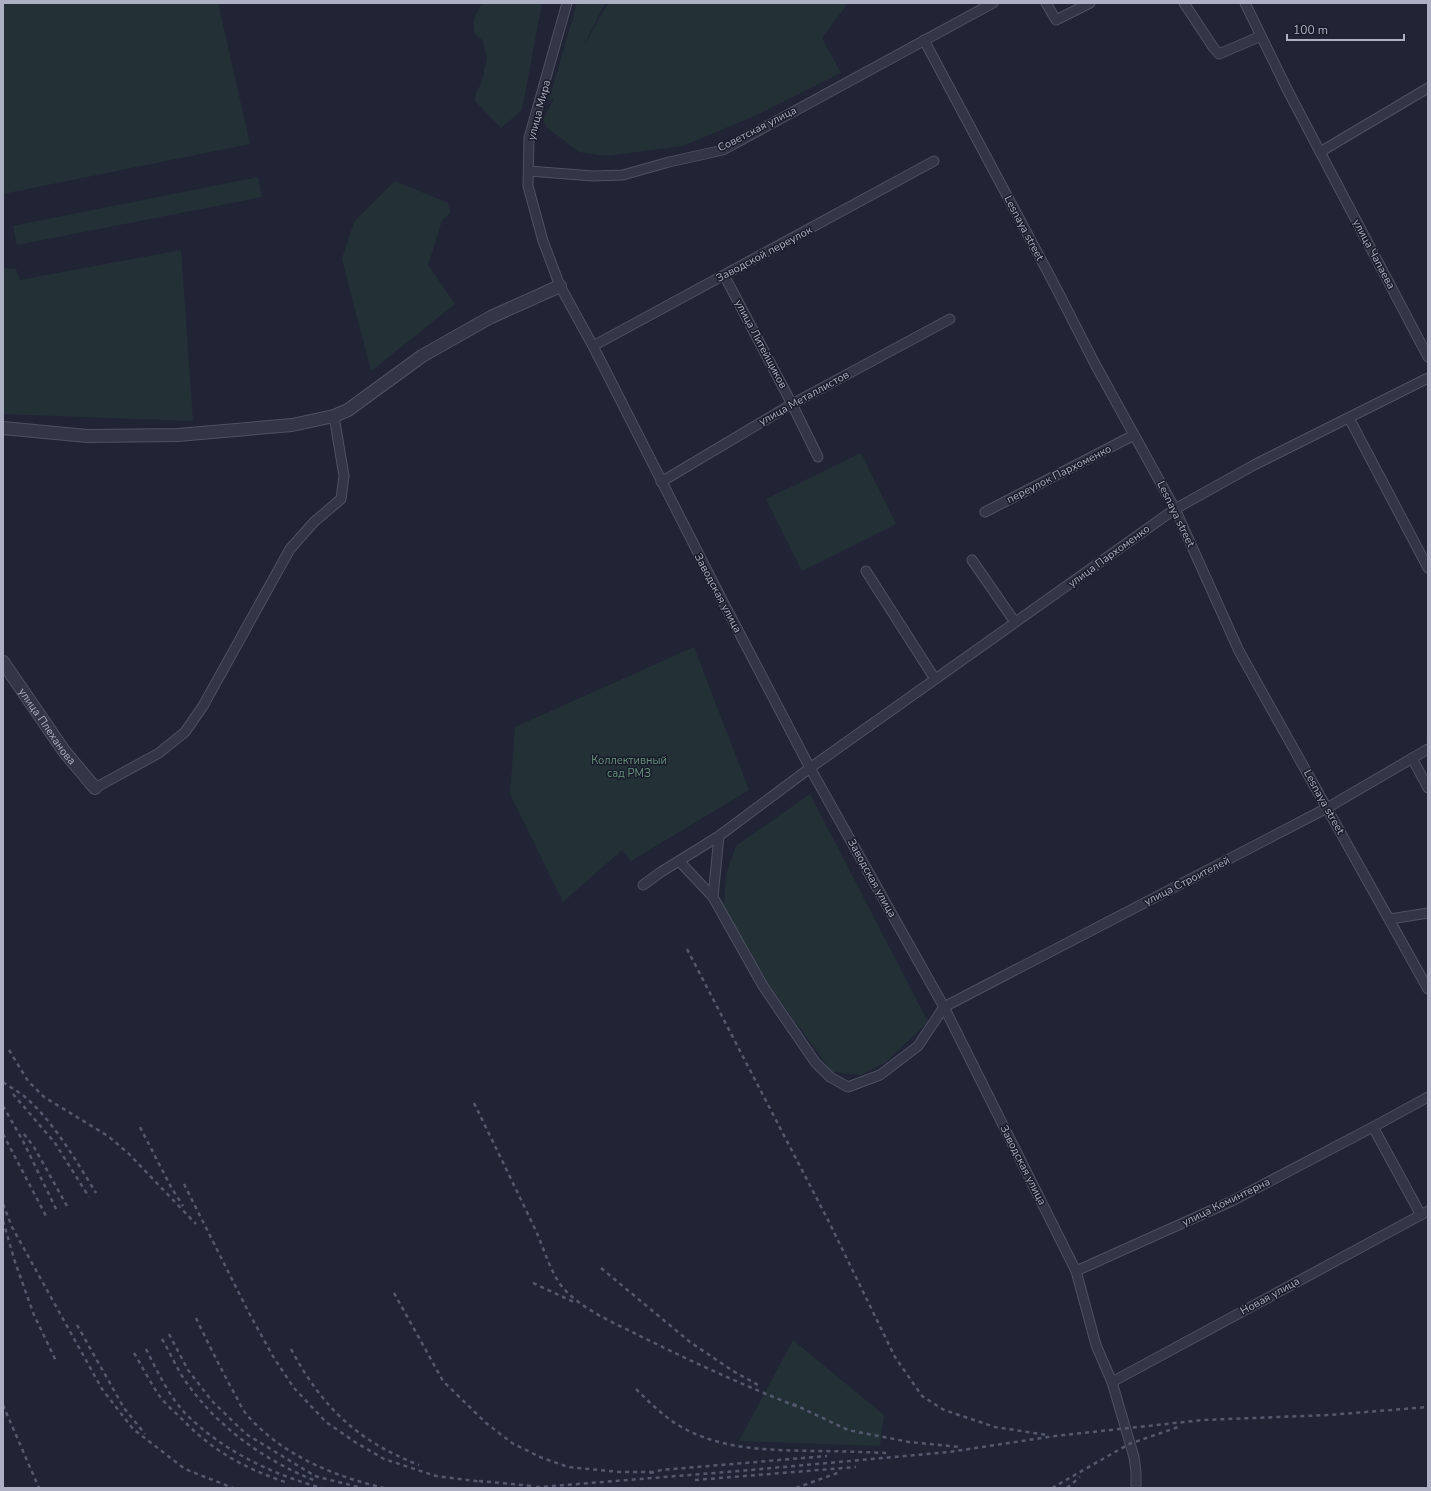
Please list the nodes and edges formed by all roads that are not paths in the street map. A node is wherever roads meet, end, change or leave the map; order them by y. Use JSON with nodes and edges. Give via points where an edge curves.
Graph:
{"nodes":[{"id":1,"x":567,"y":3,"type":"edge"},
{"id":2,"x":993,"y":3,"type":"edge"},
{"id":3,"x":1046,"y":3,"type":"edge"},
{"id":4,"x":1090,"y":3,"type":"edge"},
{"id":5,"x":1184,"y":3,"type":"edge"},
{"id":6,"x":1245,"y":3,"type":"edge"},
{"id":7,"x":1261,"y":36,"type":"junction"},
{"id":8,"x":924,"y":40,"type":"junction"},
{"id":9,"x":1428,"y":88,"type":"edge"},
{"id":10,"x":1320,"y":152,"type":"junction"},
{"id":11,"x":934,"y":161,"type":"dead end"},
{"id":12,"x":529,"y":171,"type":"junction"},
{"id":13,"x":724,"y":275,"type":"junction"},
{"id":14,"x":560,"y":286,"type":"junction"},
{"id":15,"x":950,"y":319,"type":"dead end"},
{"id":16,"x":593,"y":346,"type":"junction"},
{"id":17,"x":1428,"y":357,"type":"edge"},
{"id":18,"x":1428,"y":378,"type":"edge"},
{"id":19,"x":792,"y":404,"type":"junction"},
{"id":20,"x":334,"y":416,"type":"junction"},
{"id":21,"x":1349,"y":418,"type":"junction"},
{"id":22,"x":3,"y":428,"type":"edge"},
{"id":23,"x":1134,"y":435,"type":"junction"},
{"id":24,"x":818,"y":456,"type":"dead end"},
{"id":25,"x":661,"y":482,"type":"junction"},
{"id":26,"x":1175,"y":509,"type":"junction"},
{"id":27,"x":985,"y":512,"type":"dead end"},
{"id":28,"x":972,"y":560,"type":"dead end"},
{"id":29,"x":1428,"y":568,"type":"edge"},
{"id":30,"x":866,"y":571,"type":"dead end"},
{"id":31,"x":1015,"y":622,"type":"junction"},
{"id":32,"x":3,"y":662,"type":"edge"},
{"id":33,"x":935,"y":679,"type":"junction"},
{"id":34,"x":1428,"y":749,"type":"edge"},
{"id":35,"x":1412,"y":758,"type":"junction"},
{"id":36,"x":810,"y":768,"type":"junction"},
{"id":37,"x":95,"y":788,"type":"joint"},
{"id":38,"x":1428,"y":788,"type":"edge"},
{"id":39,"x":1327,"y":808,"type":"junction"},
{"id":40,"x":719,"y":836,"type":"junction"},
{"id":41,"x":679,"y":861,"type":"junction"},
{"id":42,"x":643,"y":885,"type":"dead end"},
{"id":43,"x":713,"y":897,"type":"junction"},
{"id":44,"x":1428,"y":913,"type":"edge"},
{"id":45,"x":1390,"y":919,"type":"junction"},
{"id":46,"x":1428,"y":989,"type":"edge"},
{"id":47,"x":944,"y":1007,"type":"junction"},
{"id":48,"x":1428,"y":1097,"type":"edge"},
{"id":49,"x":1373,"y":1128,"type":"junction"},
{"id":50,"x":1424,"y":1213,"type":"edge"},
{"id":51,"x":1076,"y":1271,"type":"junction"},
{"id":52,"x":1112,"y":1382,"type":"junction"},
{"id":53,"x":1136,"y":1488,"type":"edge"}],
"edges":[{"from":1,"to":12,"type":"street","name":"улица Мира","via":[[530,138]]},
{"from":2,"to":8,"type":"street","name":"Советская улица"},
{"from":3,"to":4,"type":"street","via":[[1056,20]]},
{"from":5,"to":7,"type":"street","via":[[1219,54]]},
{"from":6,"to":7,"type":"street","name":"улица Чапаева"},
{"from":7,"to":10,"type":"street","name":"улица Чапаева"},
{"from":8,"to":12,"type":"street","name":"Советская улица","via":[[723,150],[622,175],[593,176]]},
{"from":8,"to":23,"type":"street","name":"Lesnaya street"},
{"from":9,"to":10,"type":"street"},
{"from":10,"to":17,"type":"street","name":"улица Чапаева"},
{"from":11,"to":13,"type":"street","name":"Заводской переулок"},
{"from":12,"to":14,"type":"street","name":"улица Мира","via":[[528,186],[536,217]]},
{"from":13,"to":16,"type":"street","name":"Заводской переулок"},
{"from":13,"to":19,"type":"street","name":"улица Литейщиков"},
{"from":14,"to":16,"type":"street","name":"Заводская улица"},
{"from":14,"to":20,"type":"street","via":[[491,317],[422,356],[348,410]]},
{"from":15,"to":19,"type":"street","name":"улица Металлистов"},
{"from":16,"to":25,"type":"street","name":"Заводская улица"},
{"from":18,"to":21,"type":"street","name":"улица Пархоменко"},
{"from":19,"to":24,"type":"street","name":"улица Литейщиков"},
{"from":19,"to":25,"type":"street","name":"улица Металлистов"},
{"from":20,"to":22,"type":"street","via":[[292,425],[178,435],[87,436]]},
{"from":20,"to":37,"type":"street","via":[[344,476],[341,499],[314,522],[290,549],[203,706],[185,732],[159,753]]},
{"from":21,"to":26,"type":"street","name":"улица Пархоменко","via":[[1254,465]]},
{"from":21,"to":29,"type":"street"},
{"from":23,"to":26,"type":"street","name":"Lesnaya street"},
{"from":23,"to":27,"type":"street","name":"переулок Пархоменко"},
{"from":25,"to":36,"type":"street","name":"Заводская улица"},
{"from":26,"to":31,"type":"street","name":"улица Пархоменко"},
{"from":26,"to":39,"type":"street","name":"Lesnaya street","via":[[1239,651]]},
{"from":28,"to":31,"type":"street"},
{"from":30,"to":33,"type":"street"},
{"from":31,"to":33,"type":"street","name":"улица Пархоменко"},
{"from":32,"to":37,"type":"street","name":"улица Плеханова","via":[[64,751]]},
{"from":33,"to":36,"type":"street","name":"улица Пархоменко"},
{"from":34,"to":35,"type":"street","name":"улица Строителей"},
{"from":35,"to":38,"type":"street"},
{"from":35,"to":39,"type":"street","name":"улица Строителей"},
{"from":36,"to":40,"type":"street","name":"улица Пархоменко"},
{"from":36,"to":47,"type":"street","name":"Заводская улица"},
{"from":39,"to":45,"type":"street","name":"Lesnaya street"},
{"from":39,"to":47,"type":"street","name":"улица Строителей"},
{"from":40,"to":41,"type":"street","name":"улица Пархоменко"},
{"from":40,"to":43,"type":"street"},
{"from":41,"to":42,"type":"street","name":"улица Пархоменко"},
{"from":41,"to":43,"type":"street"},
{"from":43,"to":47,"type":"street","via":[[763,986],[815,1062],[830,1077],[848,1087],[880,1075],[918,1046]]},
{"from":44,"to":45,"type":"street"},
{"from":45,"to":46,"type":"street","name":"Lesnaya street"},
{"from":47,"to":51,"type":"street","name":"Заводская улица"},
{"from":48,"to":49,"type":"street","name":"улица Коминтерна"},
{"from":49,"to":50,"type":"street"},
{"from":49,"to":51,"type":"street","name":"улица Коминтерна","via":[[1232,1201]]},
{"from":50,"to":52,"type":"street","name":"Новая улица"},
{"from":51,"to":52,"type":"street","name":"Заводская улица","via":[[1096,1345]]},
{"from":52,"to":53,"type":"street","name":"Заводская улица","via":[[1134,1457]]}]}
